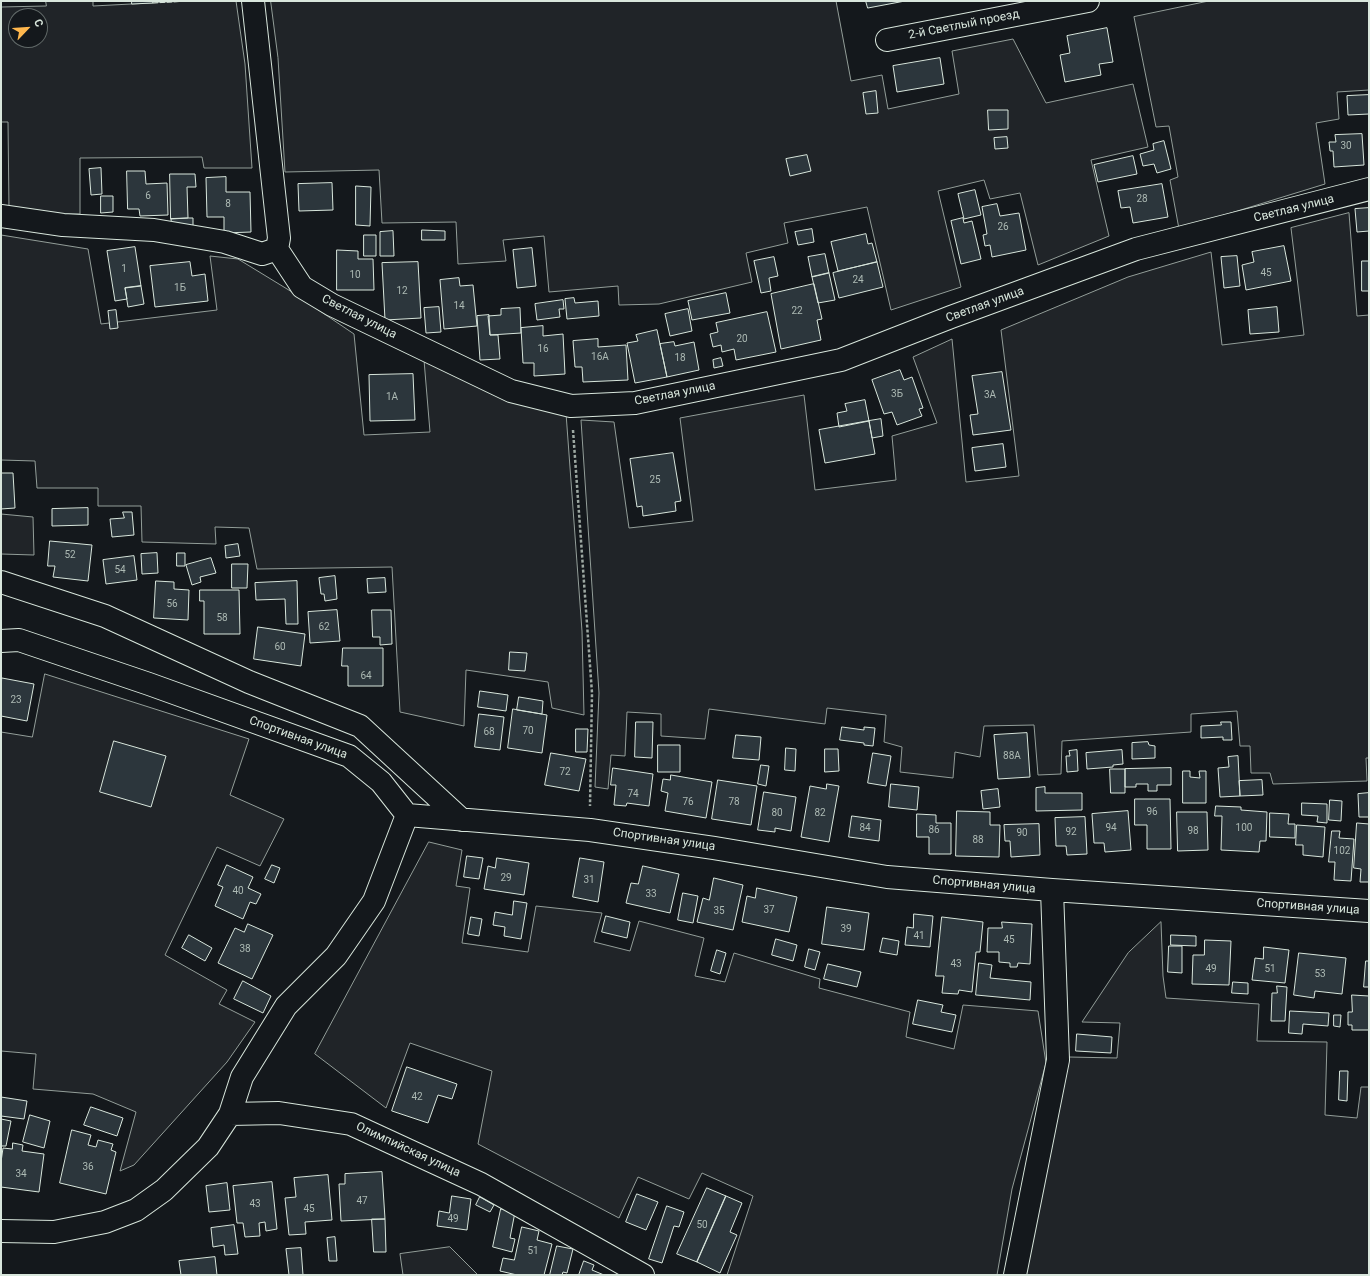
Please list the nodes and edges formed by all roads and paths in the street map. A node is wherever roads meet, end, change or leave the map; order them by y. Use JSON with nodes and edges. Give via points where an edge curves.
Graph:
{"nodes":[{"id":1,"x":253,"y":1,"type":"edge"},
{"id":2,"x":1088,"y":1,"type":"edge"},
{"id":3,"x":887,"y":40,"type":"dead end"},
{"id":4,"x":1369,"y":189,"type":"edge"},
{"id":5,"x":1,"y":216,"type":"edge"},
{"id":6,"x":277,"y":249,"type":"junction"},
{"id":7,"x":571,"y":406,"type":"junction"},
{"id":8,"x":1,"y":582,"type":"edge"},
{"id":9,"x":1,"y":641,"type":"edge"},
{"id":10,"x":407,"y":816,"type":"junction"},
{"id":11,"x":462,"y":820,"type":"junction"},
{"id":12,"x":590,"y":830,"type":"junction"},
{"id":13,"x":1052,"y":890,"type":"junction"},
{"id":14,"x":1369,"y":911,"type":"edge"},
{"id":15,"x":230,"y":1114,"type":"junction"},
{"id":16,"x":1,"y":1231,"type":"edge"},
{"id":17,"x":643,"y":1275,"type":"edge"},
{"id":18,"x":1015,"y":1275,"type":"edge"}],
"edges":[{"from":1,"to":6,"type":"street","via":[[279,238]]},
{"from":2,"to":3,"type":"street","name":"2-й Светлый проезд"},
{"from":4,"to":7,"type":"street","name":"Светлая улица","via":[[1136,249],[841,360],[635,403]]},
{"from":5,"to":6,"type":"street","via":[[63,225],[154,230],[225,242],[262,254]]},
{"from":6,"to":7,"type":"street","name":"Светлая улица","via":[[302,287],[332,306],[511,390]]},
{"from":7,"to":12,"type":"path","via":[[592,693]]},
{"from":8,"to":11,"type":"street","via":[[105,616],[249,682],[360,726]]},
{"from":9,"to":10,"type":"street","name":"Спортивная улица","via":[[19,640],[349,756],[381,782]]},
{"from":10,"to":11,"type":"street","name":"Спортивная улица"},
{"from":10,"to":15,"type":"street","via":[[374,901],[336,956],[286,1006],[242,1076]]},
{"from":11,"to":12,"type":"street","name":"Спортивная улица"},
{"from":12,"to":13,"type":"street","name":"Спортивная улица","via":[[886,877]]},
{"from":13,"to":14,"type":"street","name":"Спортивная улица"},
{"from":13,"to":18,"type":"street","via":[[1058,1060]]},
{"from":15,"to":16,"type":"street","via":[[208,1147],[164,1190],[136,1210],[105,1222],[54,1232]]},
{"from":15,"to":17,"type":"street","name":"Олимпийская улица","via":[[279,1112],[351,1124],[481,1184]]}]}
